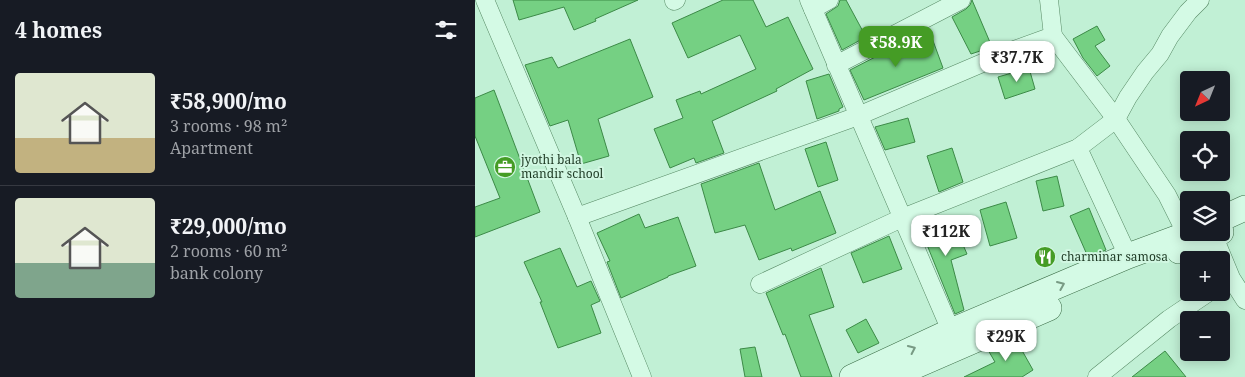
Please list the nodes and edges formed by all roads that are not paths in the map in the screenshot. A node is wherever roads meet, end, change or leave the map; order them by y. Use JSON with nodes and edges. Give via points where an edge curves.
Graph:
{"nodes":[{"id":1,"x":485,"y":0,"type":"edge"},
{"id":2,"x":829,"y":0,"type":"edge"},
{"id":3,"x":961,"y":0,"type":"edge"},
{"id":4,"x":1049,"y":0,"type":"edge"},
{"id":5,"x":1199,"y":0,"type":"edge"},
{"id":6,"x":811,"y":4,"type":"edge"},
{"id":7,"x":1053,"y":36,"type":"junction"},
{"id":8,"x":836,"y":65,"type":"junction"},
{"id":9,"x":858,"y":116,"type":"junction"},
{"id":10,"x":1116,"y":119,"type":"junction"},
{"id":11,"x":1078,"y":148,"type":"junction"},
{"id":12,"x":1180,"y":207,"type":"edge"},
{"id":13,"x":1245,"y":208,"type":"edge"},
{"id":14,"x":577,"y":217,"type":"junction"},
{"id":15,"x":902,"y":218,"type":"junction"},
{"id":16,"x":1230,"y":218,"type":"edge"},
{"id":17,"x":1245,"y":222,"type":"edge"},
{"id":18,"x":1230,"y":226,"type":"edge"},
{"id":19,"x":1180,"y":240,"type":"edge"},
{"id":20,"x":1188,"y":241,"type":"edge"},
{"id":21,"x":1128,"y":256,"type":"junction"},
{"id":22,"x":760,"y":284,"type":"dead end"},
{"id":23,"x":1230,"y":285,"type":"edge"},
{"id":24,"x":1245,"y":300,"type":"edge"},
{"id":25,"x":1196,"y":301,"type":"edge"},
{"id":26,"x":951,"y":331,"type":"junction"},
{"id":27,"x":1101,"y":376,"type":"edge"},
{"id":28,"x":642,"y":377,"type":"edge"},
{"id":29,"x":851,"y":377,"type":"edge"},
{"id":30,"x":890,"y":377,"type":"edge"}],
"edges":[{"from":1,"to":14,"type":"street"},
{"from":2,"to":6,"type":"street"},
{"from":3,"to":8,"type":"street"},
{"from":4,"to":7,"type":"street"},
{"from":5,"to":10,"type":"street","via":[[1170,36]]},
{"from":6,"to":8,"type":"street"},
{"from":7,"to":9,"type":"street"},
{"from":7,"to":10,"type":"street"},
{"from":8,"to":9,"type":"street"},
{"from":9,"to":14,"type":"street"},
{"from":9,"to":15,"type":"street"},
{"from":10,"to":11,"type":"street"},
{"from":10,"to":12,"type":"street","via":[[1167,196]]},
{"from":11,"to":15,"type":"street"},
{"from":11,"to":21,"type":"street"},
{"from":13,"to":16,"type":"main road"},
{"from":14,"to":28,"type":"street"},
{"from":15,"to":22,"type":"street"},
{"from":15,"to":26,"type":"street"},
{"from":17,"to":18,"type":"main road"},
{"from":19,"to":21,"type":"main road"},
{"from":20,"to":30,"type":"main road"},
{"from":26,"to":21,"type":"main road","one_way":true},
{"from":23,"to":24,"type":"street"},
{"from":25,"to":27,"type":"street"},
{"from":29,"to":26,"type":"main road","one_way":true}]}
